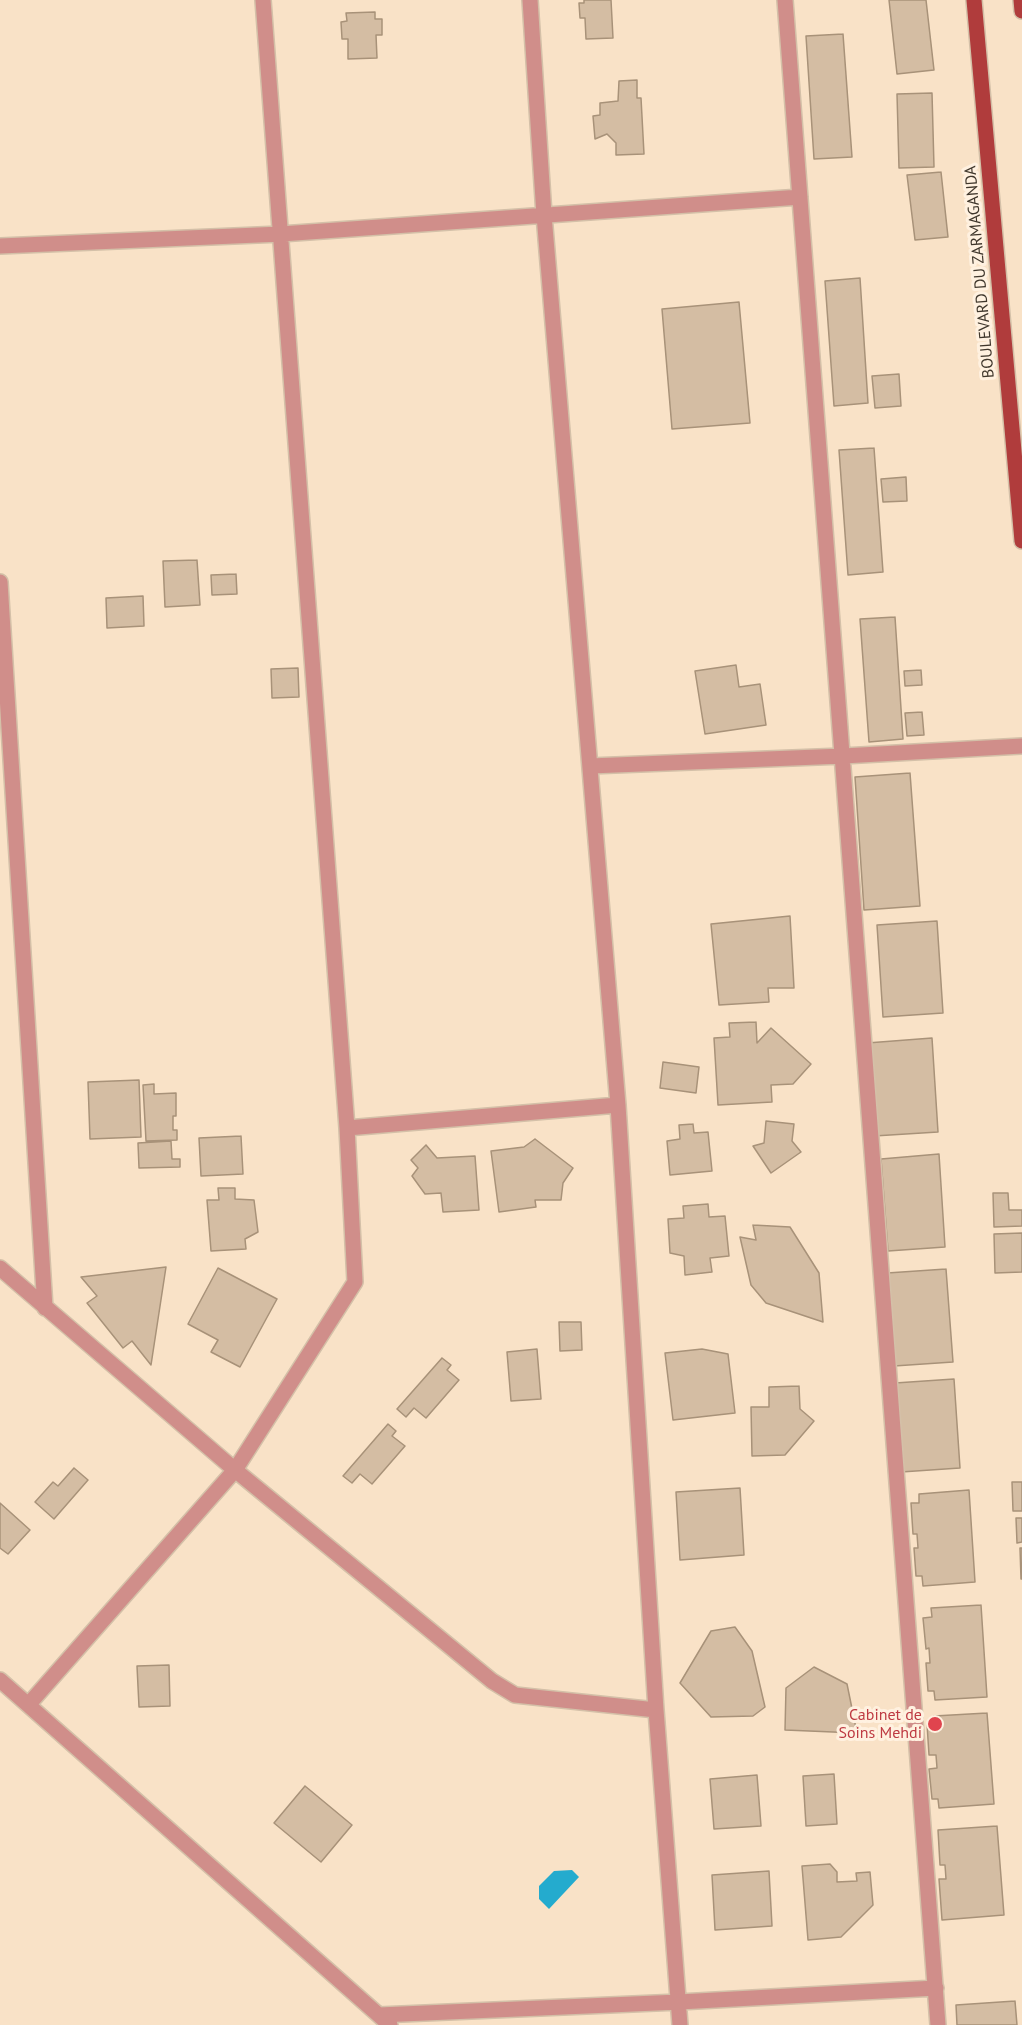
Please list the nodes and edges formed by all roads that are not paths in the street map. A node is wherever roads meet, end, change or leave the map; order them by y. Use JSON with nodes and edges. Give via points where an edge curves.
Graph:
{"nodes":[{"id":1,"x":263,"y":0,"type":"edge"},
{"id":2,"x":530,"y":0,"type":"edge"},
{"id":3,"x":785,"y":0,"type":"edge"},
{"id":4,"x":974,"y":0,"type":"edge"},
{"id":5,"x":1021,"y":0,"type":"edge"},
{"id":6,"x":1022,"y":11,"type":"edge"},
{"id":7,"x":800,"y":197,"type":"junction"},
{"id":8,"x":544,"y":215,"type":"junction"},
{"id":9,"x":281,"y":234,"type":"junction"},
{"id":10,"x":0,"y":246,"type":"edge"},
{"id":11,"x":1022,"y":541,"type":"edge"},
{"id":12,"x":0,"y":582,"type":"edge"},
{"id":13,"x":1022,"y":746,"type":"edge"},
{"id":14,"x":843,"y":756,"type":"junction"},
{"id":15,"x":590,"y":766,"type":"junction"},
{"id":16,"x":618,"y":1105,"type":"junction"},
{"id":17,"x":347,"y":1128,"type":"junction"},
{"id":18,"x":0,"y":1268,"type":"edge"},
{"id":19,"x":45,"y":1308,"type":"junction"},
{"id":20,"x":235,"y":1470,"type":"junction"},
{"id":21,"x":0,"y":1680,"type":"edge"},
{"id":22,"x":29,"y":1704,"type":"junction"},
{"id":23,"x":656,"y":1710,"type":"junction"},
{"id":24,"x":936,"y":1988,"type":"junction"},
{"id":25,"x":679,"y":2002,"type":"junction"},
{"id":26,"x":385,"y":2020,"type":"edge"},
{"id":27,"x":680,"y":2025,"type":"edge"},
{"id":28,"x":938,"y":2025,"type":"edge"}],
"edges":[{"from":1,"to":9,"type":"street"},
{"from":2,"to":8,"type":"street"},
{"from":3,"to":7,"type":"street"},
{"from":4,"to":11,"type":"main road","name":"BOULEVARD DU ZARMAGANDA"},
{"from":5,"to":6,"type":"main road"},
{"from":7,"to":8,"type":"street"},
{"from":7,"to":14,"type":"street"},
{"from":8,"to":9,"type":"street"},
{"from":8,"to":15,"type":"street"},
{"from":9,"to":10,"type":"street"},
{"from":9,"to":17,"type":"street"},
{"from":12,"to":19,"type":"street"},
{"from":13,"to":14,"type":"street"},
{"from":14,"to":15,"type":"street"},
{"from":14,"to":24,"type":"street"},
{"from":15,"to":16,"type":"street"},
{"from":16,"to":17,"type":"street"},
{"from":16,"to":23,"type":"street"},
{"from":17,"to":20,"type":"street","via":[[355,1282]]},
{"from":18,"to":19,"type":"street"},
{"from":19,"to":20,"type":"street"},
{"from":20,"to":22,"type":"street"},
{"from":20,"to":23,"type":"street","via":[[492,1681],[515,1695]]},
{"from":21,"to":22,"type":"street"},
{"from":22,"to":26,"type":"street"},
{"from":23,"to":25,"type":"street"},
{"from":24,"to":25,"type":"street"},
{"from":24,"to":28,"type":"street"},
{"from":25,"to":26,"type":"street"},
{"from":25,"to":27,"type":"street"}]}
